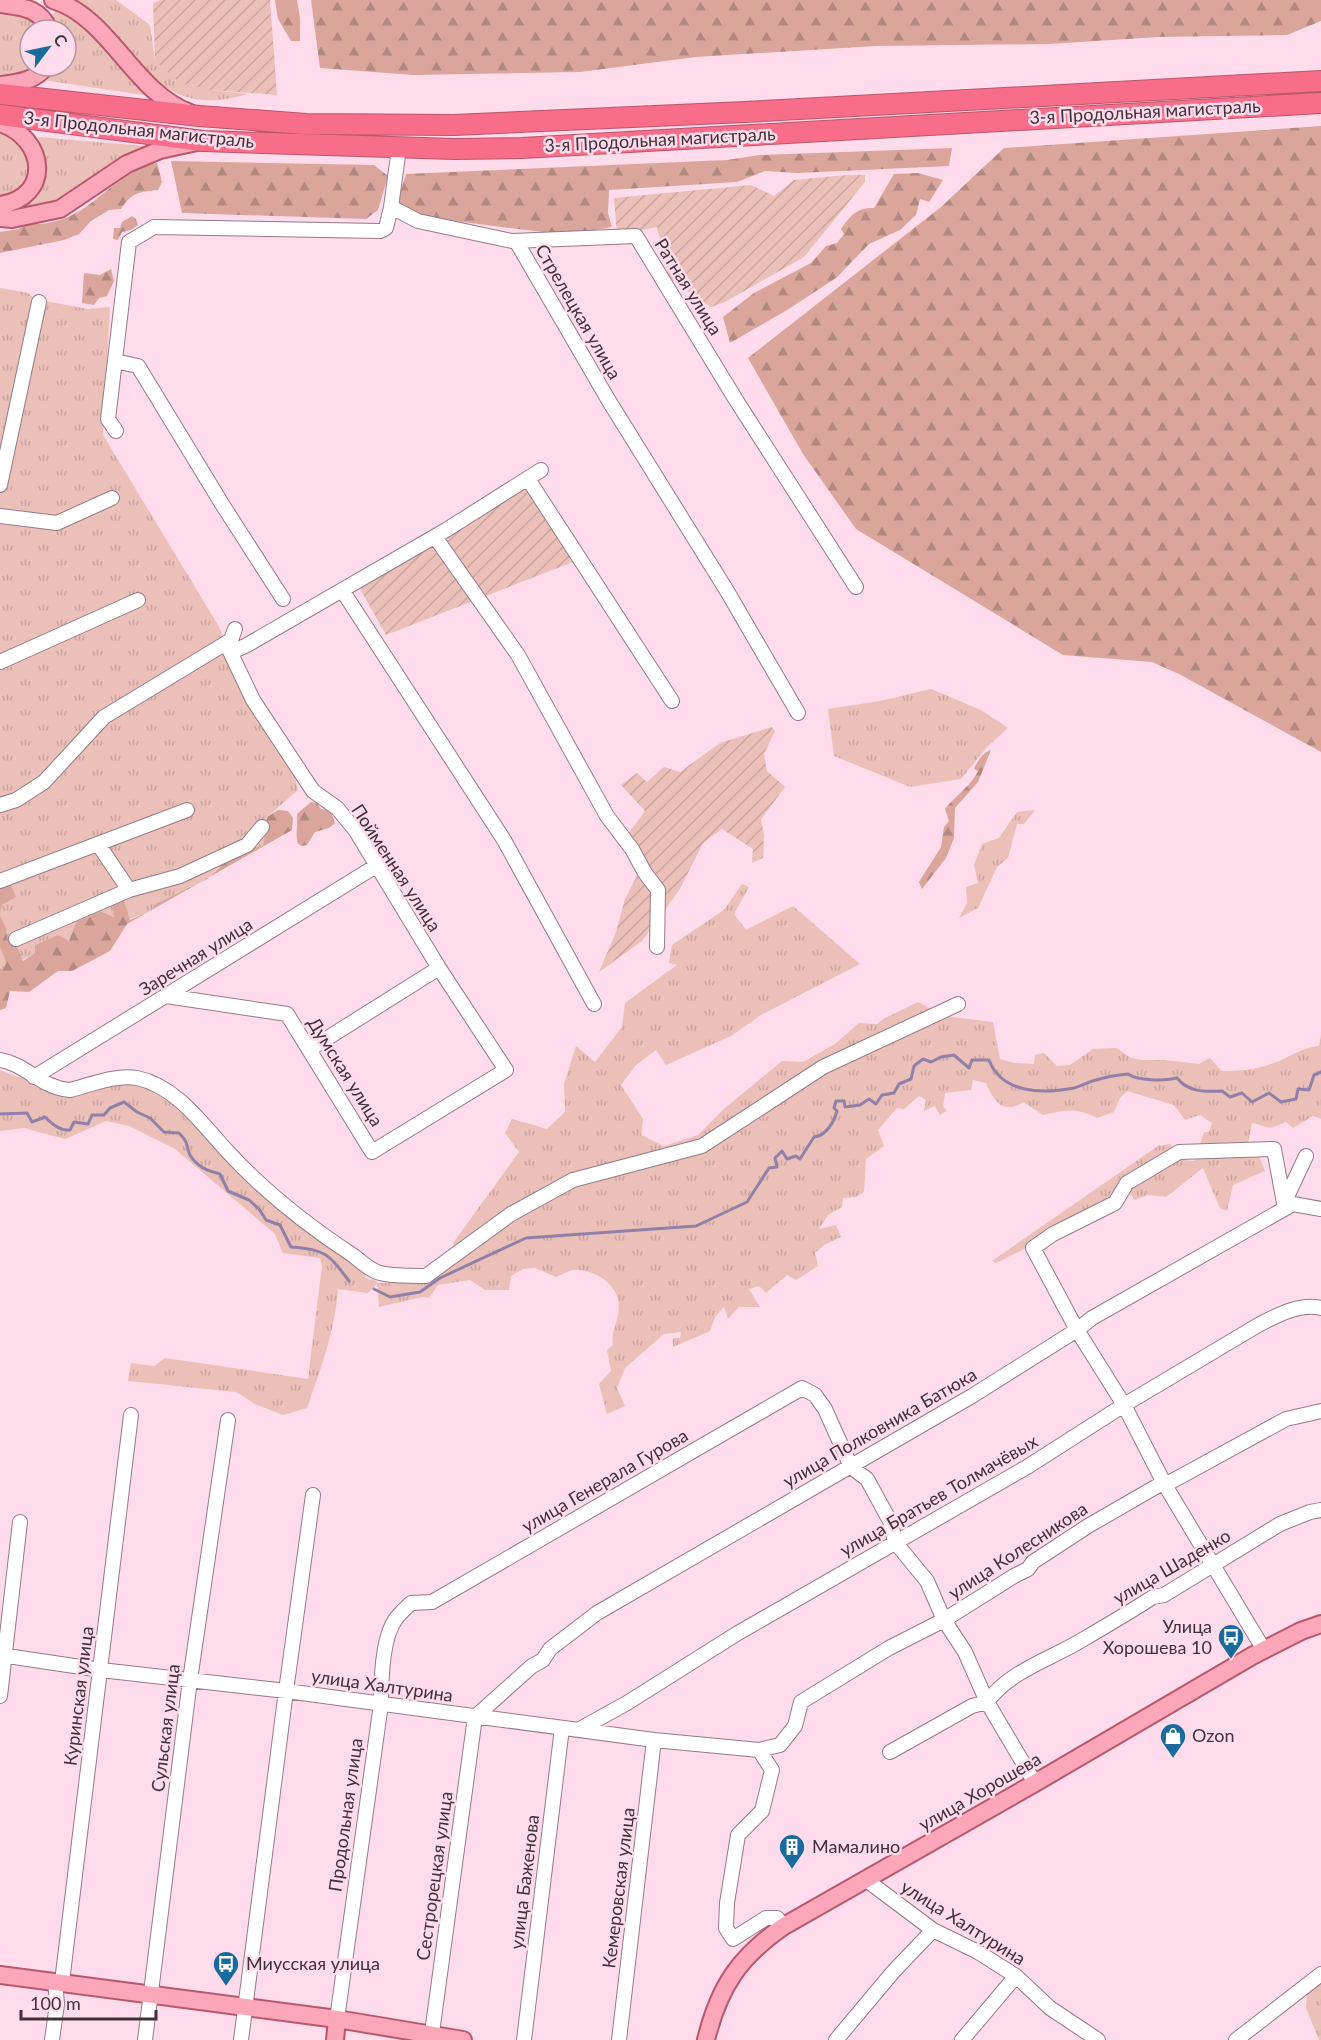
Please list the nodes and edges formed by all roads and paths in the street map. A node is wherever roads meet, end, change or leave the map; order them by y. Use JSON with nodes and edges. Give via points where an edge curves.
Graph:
{"nodes":[{"id":1,"x":53,"y":0,"type":"edge"},
{"id":2,"x":0,"y":4,"type":"edge"},
{"id":3,"x":42,"y":18,"type":"edge"},
{"id":4,"x":32,"y":78,"type":"edge"},
{"id":5,"x":1321,"y":81,"type":"edge"},
{"id":6,"x":0,"y":85,"type":"edge"},
{"id":7,"x":0,"y":94,"type":"edge"},
{"id":8,"x":1321,"y":103,"type":"edge"},
{"id":9,"x":0,"y":115,"type":"edge"},
{"id":10,"x":199,"y":116,"type":"junction"},
{"id":11,"x":0,"y":123,"type":"edge"},
{"id":12,"x":203,"y":141,"type":"junction"},
{"id":13,"x":399,"y":148,"type":"junction"},
{"id":14,"x":0,"y":205,"type":"edge"},
{"id":15,"x":391,"y":207,"type":"junction"},
{"id":16,"x":0,"y":218,"type":"edge"},
{"id":17,"x":516,"y":241,"type":"junction"},
{"id":18,"x":39,"y":302,"type":"dead end"},
{"id":19,"x":115,"y":361,"type":"junction"},
{"id":20,"x":116,"y":431,"type":"dead end"},
{"id":21,"x":541,"y":470,"type":"dead end"},
{"id":22,"x":528,"y":478,"type":"junction"},
{"id":23,"x":0,"y":485,"type":"edge"},
{"id":24,"x":112,"y":498,"type":"dead end"},
{"id":25,"x":0,"y":516,"type":"edge"},
{"id":26,"x":435,"y":537,"type":"junction"},
{"id":27,"x":856,"y":587,"type":"dead end"},
{"id":28,"x":342,"y":590,"type":"junction"},
{"id":29,"x":283,"y":599,"type":"dead end"},
{"id":30,"x":138,"y":600,"type":"dead end"},
{"id":31,"x":235,"y":629,"type":"dead end"},
{"id":32,"x":229,"y":647,"type":"junction"},
{"id":33,"x":0,"y":662,"type":"edge"},
{"id":34,"x":672,"y":701,"type":"dead end"},
{"id":35,"x":798,"y":713,"type":"dead end"},
{"id":36,"x":0,"y":806,"type":"edge"},
{"id":37,"x":187,"y":810,"type":"dead end"},
{"id":38,"x":262,"y":827,"type":"dead end"},
{"id":39,"x":98,"y":844,"type":"junction"},
{"id":40,"x":376,"y":866,"type":"junction"},
{"id":41,"x":0,"y":881,"type":"edge"},
{"id":42,"x":129,"y":890,"type":"junction"},
{"id":43,"x":16,"y":939,"type":"dead end"},
{"id":44,"x":657,"y":947,"type":"dead end"},
{"id":45,"x":439,"y":968,"type":"junction"},
{"id":46,"x":165,"y":996,"type":"junction"},
{"id":47,"x":594,"y":1004,"type":"dead end"},
{"id":48,"x":958,"y":1004,"type":"dead end"},
{"id":49,"x":310,"y":1049,"type":"junction"},
{"id":50,"x":0,"y":1060,"type":"edge"},
{"id":51,"x":506,"y":1070,"type":"joint"},
{"id":52,"x":34,"y":1077,"type":"junction"},
{"id":53,"x":1306,"y":1156,"type":"dead end"},
{"id":54,"x":1288,"y":1203,"type":"junction"},
{"id":55,"x":1321,"y":1209,"type":"edge"},
{"id":56,"x":1321,"y":1308,"type":"edge"},
{"id":57,"x":1077,"y":1330,"type":"junction"},
{"id":58,"x":1124,"y":1405,"type":"junction"},
{"id":59,"x":1321,"y":1411,"type":"edge"},
{"id":60,"x":131,"y":1415,"type":"dead end"},
{"id":61,"x":228,"y":1420,"type":"dead end"},
{"id":62,"x":850,"y":1467,"type":"junction"},
{"id":63,"x":1165,"y":1485,"type":"junction"},
{"id":64,"x":313,"y":1495,"type":"dead end"},
{"id":65,"x":1321,"y":1510,"type":"edge"},
{"id":66,"x":20,"y":1522,"type":"dead end"},
{"id":67,"x":895,"y":1542,"type":"junction"},
{"id":68,"x":1213,"y":1565,"type":"junction"},
{"id":69,"x":411,"y":1602,"type":"joint"},
{"id":70,"x":944,"y":1620,"type":"junction"},
{"id":71,"x":1321,"y":1624,"type":"edge"},
{"id":72,"x":1264,"y":1650,"type":"junction"},
{"id":73,"x":3,"y":1655,"type":"edge"},
{"id":74,"x":101,"y":1670,"type":"junction"},
{"id":75,"x":190,"y":1680,"type":"junction"},
{"id":76,"x":286,"y":1691,"type":"junction"},
{"id":77,"x":0,"y":1696,"type":"edge"},
{"id":78,"x":987,"y":1702,"type":"junction"},
{"id":79,"x":381,"y":1704,"type":"junction"},
{"id":80,"x":475,"y":1717,"type":"junction"},
{"id":81,"x":562,"y":1728,"type":"junction"},
{"id":82,"x":580,"y":1730,"type":"junction"},
{"id":83,"x":654,"y":1740,"type":"junction"},
{"id":84,"x":780,"y":1745,"type":"junction"},
{"id":85,"x":759,"y":1750,"type":"junction"},
{"id":86,"x":890,"y":1752,"type":"dead end"},
{"id":87,"x":772,"y":1770,"type":"junction"},
{"id":88,"x":1035,"y":1783,"type":"junction"},
{"id":89,"x":866,"y":1879,"type":"junction"},
{"id":90,"x":784,"y":1926,"type":"junction"},
{"id":91,"x":933,"y":1930,"type":"junction"},
{"id":92,"x":0,"y":1974,"type":"edge"},
{"id":93,"x":1321,"y":1974,"type":"edge"},
{"id":94,"x":1016,"y":1976,"type":"junction"},
{"id":95,"x":58,"y":1982,"type":"junction"},
{"id":96,"x":150,"y":1993,"type":"junction"},
{"id":97,"x":245,"y":2008,"type":"junction"},
{"id":98,"x":337,"y":2019,"type":"junction"},
{"id":99,"x":432,"y":2038,"type":"edge"},
{"id":100,"x":52,"y":2040,"type":"edge"},
{"id":101,"x":145,"y":2040,"type":"edge"},
{"id":102,"x":241,"y":2040,"type":"edge"},
{"id":103,"x":334,"y":2040,"type":"edge"},
{"id":104,"x":463,"y":2040,"type":"edge"},
{"id":105,"x":524,"y":2040,"type":"edge"},
{"id":106,"x":619,"y":2040,"type":"edge"},
{"id":107,"x":706,"y":2040,"type":"edge"},
{"id":108,"x":836,"y":2040,"type":"edge"},
{"id":109,"x":962,"y":2040,"type":"edge"},
{"id":110,"x":1098,"y":2040,"type":"edge"},
{"id":111,"x":1236,"y":2040,"type":"edge"}],
"edges":[{"from":1,"to":10,"type":"main road","via":[[92,24],[170,103]]},
{"from":2,"to":3,"type":"main road","via":[[33,10]]},
{"from":4,"to":6,"type":"main road"},
{"from":5,"to":10,"type":"highway","name":"3-я Продольная магистраль","via":[[476,124],[306,124]]},
{"from":7,"to":10,"type":"highway","name":"3-я Продольная магистраль"},
{"from":8,"to":13,"type":"highway","name":"3-я Продольная магистраль","via":[[522,148]]},
{"from":9,"to":12,"type":"highway","name":"3-я Продольная магистраль"},
{"from":11,"to":14,"type":"main road","via":[[24,135],[37,162],[33,185],[16,201]]},
{"from":12,"to":13,"type":"highway","name":"3-я Продольная магистраль"},
{"from":12,"to":16,"type":"main road","via":[[160,150],[127,164],[60,209]]},
{"from":13,"to":15,"type":"street"},
{"from":15,"to":17,"type":"street","via":[[418,221]]},
{"from":15,"to":19,"type":"street","via":[[386,228],[380,231],[154,227],[129,242]]},
{"from":17,"to":27,"type":"street","name":"Ратная улица","via":[[636,236]]},
{"from":17,"to":35,"type":"street","name":"Стрелецкая улица"},
{"from":18,"to":23,"type":"street"},
{"from":19,"to":20,"type":"street","via":[[108,419]]},
{"from":19,"to":29,"type":"street","via":[[138,366]]},
{"from":21,"to":22,"type":"street"},
{"from":22,"to":26,"type":"street"},
{"from":22,"to":34,"type":"street"},
{"from":24,"to":25,"type":"street","via":[[57,523]]},
{"from":26,"to":28,"type":"street"},
{"from":26,"to":44,"type":"street","via":[[518,654],[607,816],[658,890]]},
{"from":28,"to":32,"type":"street","via":[[247,645]]},
{"from":28,"to":47,"type":"street","via":[[504,840]]},
{"from":30,"to":33,"type":"street"},
{"from":31,"to":32,"type":"street"},
{"from":32,"to":36,"type":"street","via":[[104,717],[44,782]]},
{"from":32,"to":40,"type":"street","name":"Пойменная улица","via":[[253,700],[313,791],[338,808]]},
{"from":37,"to":39,"type":"street"},
{"from":38,"to":42,"type":"street","via":[[247,845],[180,876]]},
{"from":39,"to":41,"type":"street"},
{"from":39,"to":42,"type":"street"},
{"from":40,"to":45,"type":"street","name":"Пойменная улица"},
{"from":40,"to":46,"type":"street","name":"Заречная улица"},
{"from":42,"to":43,"type":"street"},
{"from":45,"to":49,"type":"street"},
{"from":45,"to":51,"type":"street","name":"Пойменная улица"},
{"from":46,"to":49,"type":"street","name":"Думская улица","via":[[287,1014]]},
{"from":46,"to":52,"type":"street","name":"Заречная улица"},
{"from":48,"to":52,"type":"street","via":[[823,1066],[702,1146],[573,1180],[511,1214],[426,1276],[379,1273],[333,1242],[251,1177],[187,1108],[160,1088],[125,1077],[70,1090]]},
{"from":49,"to":51,"type":"street","name":"Думская улица","via":[[372,1152]]},
{"from":50,"to":52,"type":"street","via":[[13,1062]]},
{"from":53,"to":54,"type":"street"},
{"from":54,"to":55,"type":"street"},
{"from":54,"to":57,"type":"street","name":"улица Полковника Батюка"},
{"from":54,"to":57,"type":"street","via":[[1274,1149],[1179,1152],[1127,1183],[1115,1203],[1033,1248]]},
{"from":56,"to":58,"type":"street","name":"улица Братьев Толмачёвых","via":[[1283,1312],[1260,1323]]},
{"from":57,"to":58,"type":"street"},
{"from":57,"to":62,"type":"street","name":"улица Полковника Батюка"},
{"from":58,"to":63,"type":"street"},
{"from":58,"to":67,"type":"street","name":"улица Братьев Толмачёвых","via":[[1027,1467]]},
{"from":59,"to":63,"type":"street","name":"улица Колесникова","via":[[1286,1419]]},
{"from":60,"to":74,"type":"street","name":"Куринская улица"},
{"from":61,"to":75,"type":"street","name":"Сульская улица"},
{"from":62,"to":67,"type":"street","via":[[867,1479],[891,1523]]},
{"from":62,"to":69,"type":"street","name":"улица Генерала Гурова","via":[[825,1409],[815,1395],[802,1388],[432,1602]]},
{"from":62,"to":80,"type":"street","name":"улица Полковника Батюка","via":[[597,1613],[550,1649],[543,1660]]},
{"from":63,"to":68,"type":"street"},
{"from":63,"to":70,"type":"street","name":"улица Колесникова","via":[[1088,1526],[1028,1569]]},
{"from":64,"to":76,"type":"street"},
{"from":65,"to":68,"type":"street","name":"улица Шаденко","via":[[1280,1524]]},
{"from":66,"to":73,"type":"street"},
{"from":67,"to":70,"type":"street","via":[[927,1581]]},
{"from":67,"to":82,"type":"street","name":"улица Братьев Толмачёвых"},
{"from":68,"to":72,"type":"street"},
{"from":68,"to":78,"type":"street","name":"улица Шаденко","via":[[997,1688]]},
{"from":69,"to":79,"type":"street","name":"Продольная улица","via":[[394,1620],[388,1637]]},
{"from":70,"to":78,"type":"street","via":[[965,1652]]},
{"from":70,"to":84,"type":"street","name":"улица Колесникова","via":[[889,1648],[801,1702],[795,1726]]},
{"from":71,"to":72,"type":"main road","name":"улица Хорошева"},
{"from":72,"to":88,"type":"main road","name":"улица Хорошева"},
{"from":73,"to":74,"type":"street","name":"улица Халтурина"},
{"from":73,"to":77,"type":"street"},
{"from":74,"to":75,"type":"street","name":"улица Халтурина"},
{"from":74,"to":95,"type":"street","name":"Куринская улица"},
{"from":75,"to":76,"type":"street","name":"улица Халтурина"},
{"from":75,"to":96,"type":"street","name":"Сульская улица"},
{"from":76,"to":79,"type":"street","name":"улица Халтурина"},
{"from":76,"to":97,"type":"street"},
{"from":78,"to":86,"type":"street","name":"улица Шаденко","via":[[972,1706]]},
{"from":78,"to":88,"type":"street"},
{"from":79,"to":80,"type":"street","name":"улица Халтурина"},
{"from":79,"to":98,"type":"street","name":"Продольная улица"},
{"from":80,"to":81,"type":"street","name":"улица Халтурина"},
{"from":80,"to":99,"type":"street","name":"Сестрорецкая улица"},
{"from":81,"to":82,"type":"street","name":"улица Халтурина"},
{"from":81,"to":105,"type":"street","name":"улица Баженова"},
{"from":82,"to":83,"type":"street","name":"улица Халтурина"},
{"from":83,"to":85,"type":"street","name":"улица Халтурина"},
{"from":83,"to":106,"type":"street","name":"Кемеровская улица"},
{"from":84,"to":85,"type":"street"},
{"from":84,"to":87,"type":"street","name":"улица Колесникова"},
{"from":85,"to":87,"type":"street"},
{"from":87,"to":90,"type":"street","name":"улица Колесникова","via":[[762,1811],[738,1835],[726,1928],[733,1939],[766,1918],[777,1918]]},
{"from":88,"to":89,"type":"main road","name":"улица Хорошева"},
{"from":89,"to":90,"type":"main road","name":"улица Хорошева"},
{"from":89,"to":91,"type":"street","name":"улица Халтурина"},
{"from":90,"to":107,"type":"main road","name":"улица Хорошева","via":[[749,1953],[731,1974]]},
{"from":91,"to":94,"type":"street","name":"улица Халтурина"},
{"from":91,"to":108,"type":"street"},
{"from":92,"to":95,"type":"main road"},
{"from":93,"to":111,"type":"street"},
{"from":94,"to":109,"type":"street"},
{"from":94,"to":110,"type":"street","name":"улица Халтурина","via":[[1050,2008]]},
{"from":95,"to":96,"type":"main road"},
{"from":95,"to":100,"type":"street","name":"Куринская улица"},
{"from":96,"to":97,"type":"main road"},
{"from":96,"to":101,"type":"street","name":"Сульская улица"},
{"from":97,"to":98,"type":"main road"},
{"from":97,"to":102,"type":"street"},
{"from":98,"to":99,"type":"main road"},
{"from":98,"to":103,"type":"main road","name":"Продольная улица"},
{"from":99,"to":104,"type":"main road"}]}
